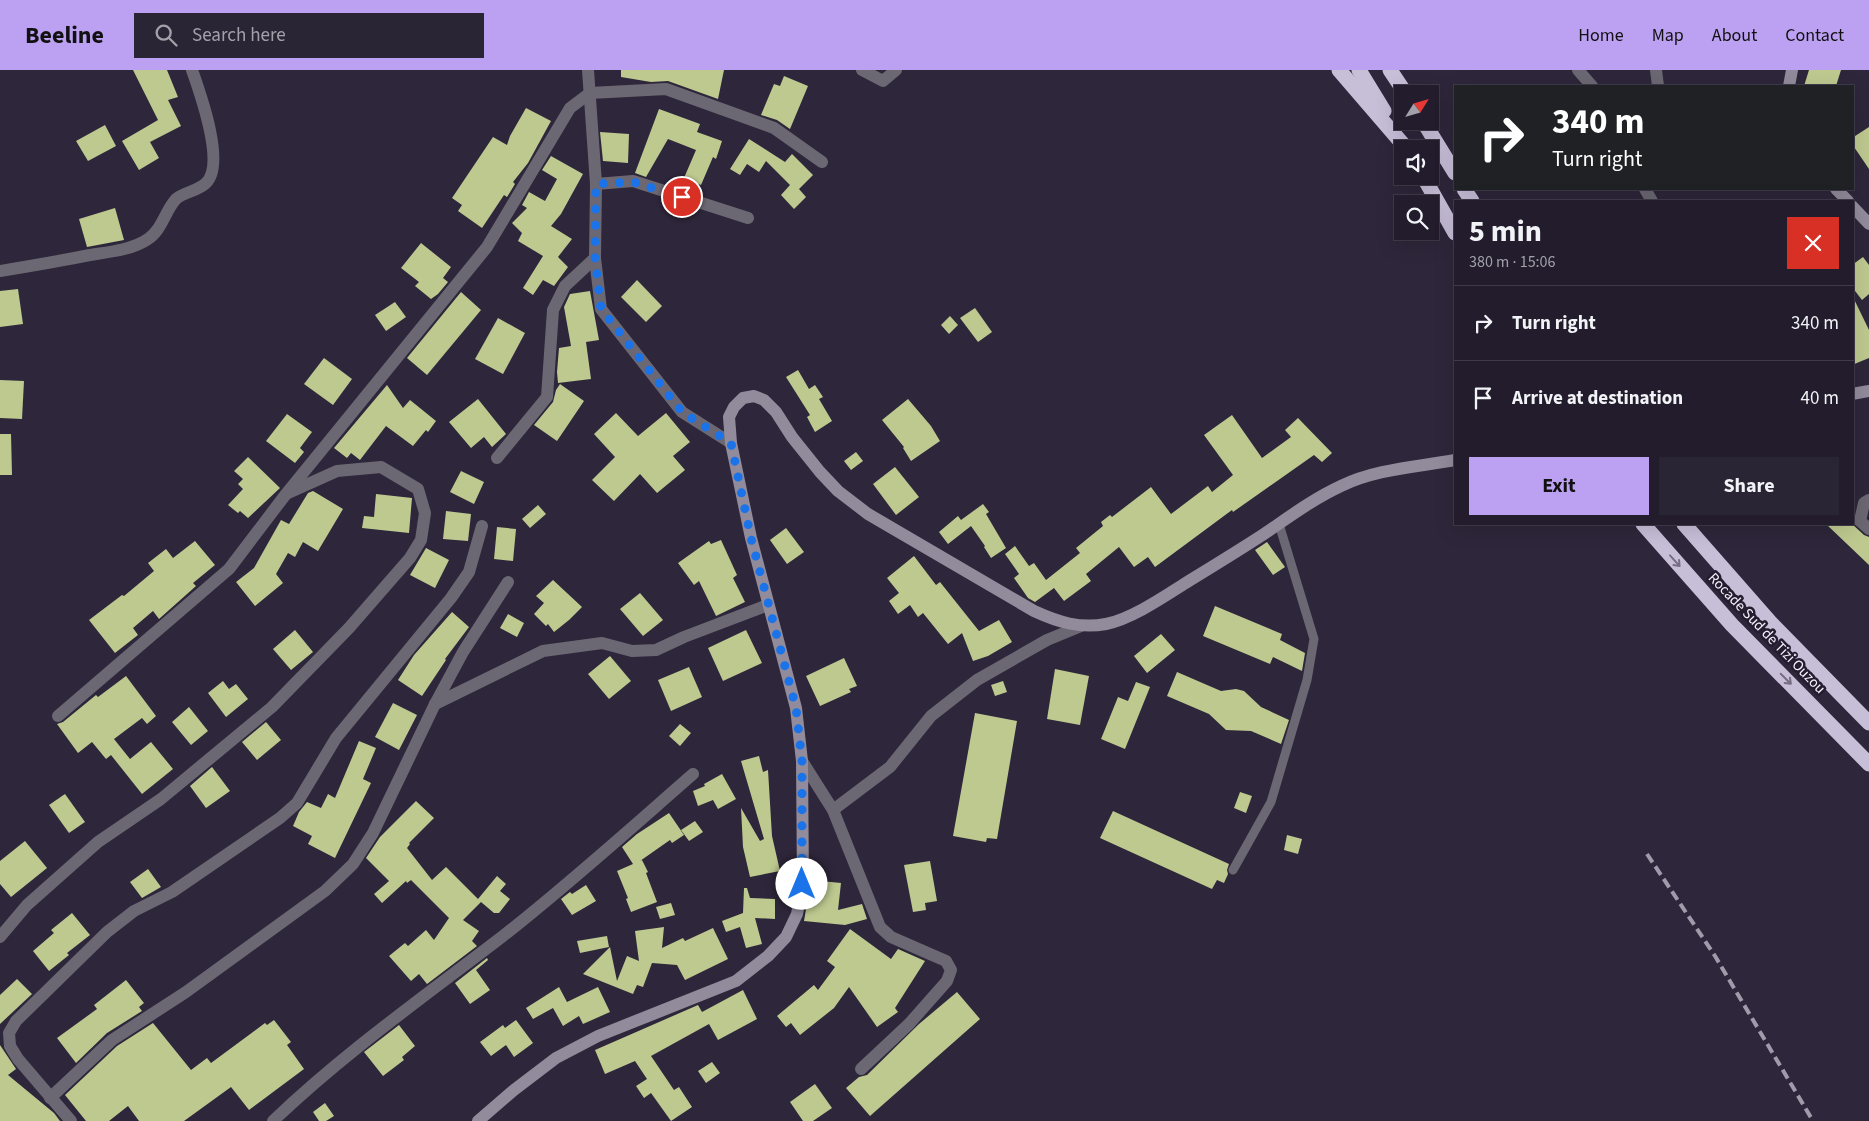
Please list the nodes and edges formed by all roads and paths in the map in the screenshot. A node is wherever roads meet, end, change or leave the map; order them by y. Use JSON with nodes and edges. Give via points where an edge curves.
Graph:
{"nodes":[{"id":1,"x":192,"y":70,"type":"edge"},
{"id":2,"x":588,"y":70,"type":"edge"},
{"id":3,"x":862,"y":70,"type":"edge"},
{"id":4,"x":896,"y":70,"type":"edge"},
{"id":5,"x":1339,"y":70,"type":"edge"},
{"id":6,"x":1359,"y":70,"type":"edge"},
{"id":7,"x":1390,"y":70,"type":"edge"},
{"id":8,"x":1578,"y":70,"type":"edge"},
{"id":9,"x":1656,"y":70,"type":"edge"},
{"id":10,"x":1792,"y":70,"type":"edge"},
{"id":11,"x":1400,"y":85,"type":"edge"},
{"id":12,"x":1591,"y":85,"type":"edge"},
{"id":13,"x":1658,"y":85,"type":"edge"},
{"id":14,"x":1789,"y":85,"type":"edge"},
{"id":15,"x":590,"y":93,"type":"junction"},
{"id":16,"x":1428,"y":130,"type":"edge"},
{"id":17,"x":1399,"y":140,"type":"edge"},
{"id":18,"x":1402,"y":140,"type":"edge"},
{"id":19,"x":822,"y":162,"type":"dead end"},
{"id":20,"x":1454,"y":172,"type":"edge"},
{"id":21,"x":596,"y":184,"type":"junction"},
{"id":22,"x":1428,"y":185,"type":"edge"},
{"id":23,"x":1837,"y":190,"type":"edge"},
{"id":24,"x":1847,"y":200,"type":"edge"},
{"id":25,"x":1855,"y":211,"type":"edge"},
{"id":26,"x":748,"y":218,"type":"dead end"},
{"id":27,"x":1869,"y":224,"type":"edge"},
{"id":28,"x":1454,"y":231,"type":"edge"},
{"id":29,"x":595,"y":258,"type":"junction"},
{"id":30,"x":0,"y":271,"type":"edge"},
{"id":31,"x":1869,"y":391,"type":"edge"},
{"id":32,"x":1854,"y":394,"type":"edge"},
{"id":33,"x":731,"y":443,"type":"junction"},
{"id":34,"x":497,"y":458,"type":"dead end"},
{"id":35,"x":1454,"y":460,"type":"edge"},
{"id":36,"x":286,"y":494,"type":"junction"},
{"id":37,"x":1869,"y":500,"type":"edge"},
{"id":38,"x":1279,"y":524,"type":"junction"},
{"id":39,"x":1644,"y":525,"type":"edge"},
{"id":40,"x":1685,"y":525,"type":"edge"},
{"id":41,"x":482,"y":526,"type":"dead end"},
{"id":42,"x":1869,"y":530,"type":"edge"},
{"id":43,"x":508,"y":582,"type":"dead end"},
{"id":44,"x":768,"y":605,"type":"junction"},
{"id":45,"x":1081,"y":626,"type":"junction"},
{"id":46,"x":436,"y":704,"type":"junction"},
{"id":47,"x":58,"y":716,"type":"dead end"},
{"id":48,"x":1869,"y":723,"type":"edge"},
{"id":49,"x":802,"y":761,"type":"junction"},
{"id":50,"x":1869,"y":764,"type":"edge"},
{"id":51,"x":693,"y":774,"type":"dead end"},
{"id":52,"x":833,"y":810,"type":"junction"},
{"id":53,"x":1233,"y":870,"type":"dead end"},
{"id":54,"x":0,"y":937,"type":"edge"},
{"id":55,"x":860,"y":1069,"type":"dead end"},
{"id":56,"x":50,"y":1098,"type":"junction"},
{"id":57,"x":71,"y":1121,"type":"edge"},
{"id":58,"x":273,"y":1121,"type":"edge"},
{"id":59,"x":478,"y":1121,"type":"edge"}],
"edges":[{"from":1,"to":30,"type":"street","via":[[212,137],[214,166],[207,182],[178,197],[149,239],[126,249]]},
{"from":2,"to":15,"type":"street"},
{"from":3,"to":4,"type":"street","via":[[883,81]]},
{"from":5,"to":17,"type":"highway"},
{"from":6,"to":18,"type":"highway"},
{"from":7,"to":11,"type":"highway"},
{"from":8,"to":12,"type":"street"},
{"from":9,"to":13,"type":"street"},
{"from":10,"to":14,"type":"main road"},
{"from":15,"to":19,"type":"street","via":[[666,89],[774,128]]},
{"from":15,"to":21,"type":"street"},
{"from":15,"to":36,"type":"street","via":[[570,108],[487,247]]},
{"from":16,"to":20,"type":"highway"},
{"from":21,"to":26,"type":"street","via":[[633,182]]},
{"from":21,"to":29,"type":"street"},
{"from":22,"to":28,"type":"highway"},
{"from":23,"to":24,"type":"main road"},
{"from":25,"to":27,"type":"main road"},
{"from":29,"to":33,"type":"street","via":[[601,309],[682,412]]},
{"from":29,"to":34,"type":"street","via":[[565,286],[553,310],[547,397]]},
{"from":31,"to":32,"type":"main road"},
{"from":33,"to":44,"type":"main road"},
{"from":33,"to":45,"type":"main road","via":[[729,417],[734,407],[743,398],[754,396],[764,400],[820,472],[868,514],[1034,611],[1059,622]]},
{"from":35,"to":38,"type":"main road","via":[[1377,474],[1343,485]]},
{"from":36,"to":47,"type":"street","via":[[229,569]]},
{"from":36,"to":54,"type":"street","via":[[337,471],[381,467],[418,489],[425,513],[422,540],[349,628],[272,706],[161,799],[98,842],[27,905]]},
{"from":37,"to":42,"type":"street","via":[[1864,502],[1860,521]]},
{"from":38,"to":45,"type":"main road","via":[[1168,595],[1130,615],[1108,624]]},
{"from":38,"to":53,"type":"lane","via":[[1314,639],[1307,680],[1271,802]]},
{"from":39,"to":50,"type":"highway","name":"Rocade Sud de Tizi Ouzou","one_way":true,"via":[[1732,625]]},
{"from":40,"to":48,"type":"highway","name":"Rocade Sud de Tizi Ouzou","via":[[1770,622]]},
{"from":41,"to":56,"type":"street","via":[[469,572],[336,738],[297,802],[280,818],[172,892],[134,911],[107,932],[16,1021],[9,1032],[10,1046]]},
{"from":43,"to":46,"type":"street","via":[[463,652]]},
{"from":44,"to":46,"type":"street","via":[[656,650],[632,651],[602,643],[543,651]]},
{"from":44,"to":49,"type":"main road","via":[[796,708]]},
{"from":45,"to":52,"type":"street","via":[[1047,640],[977,680],[931,716],[890,767]]},
{"from":46,"to":56,"type":"street","via":[[373,833],[354,864],[325,891],[186,992],[112,1040]]},
{"from":49,"to":52,"type":"street"},
{"from":49,"to":59,"type":"main road","via":[[802,884],[797,914],[786,937],[736,981],[598,1036],[556,1058]]},
{"from":51,"to":58,"type":"street","via":[[505,934],[386,1025]]},
{"from":52,"to":55,"type":"street","via":[[880,927],[891,937],[946,961],[951,970],[947,981],[909,1024]]},
{"from":56,"to":57,"type":"street"}]}
